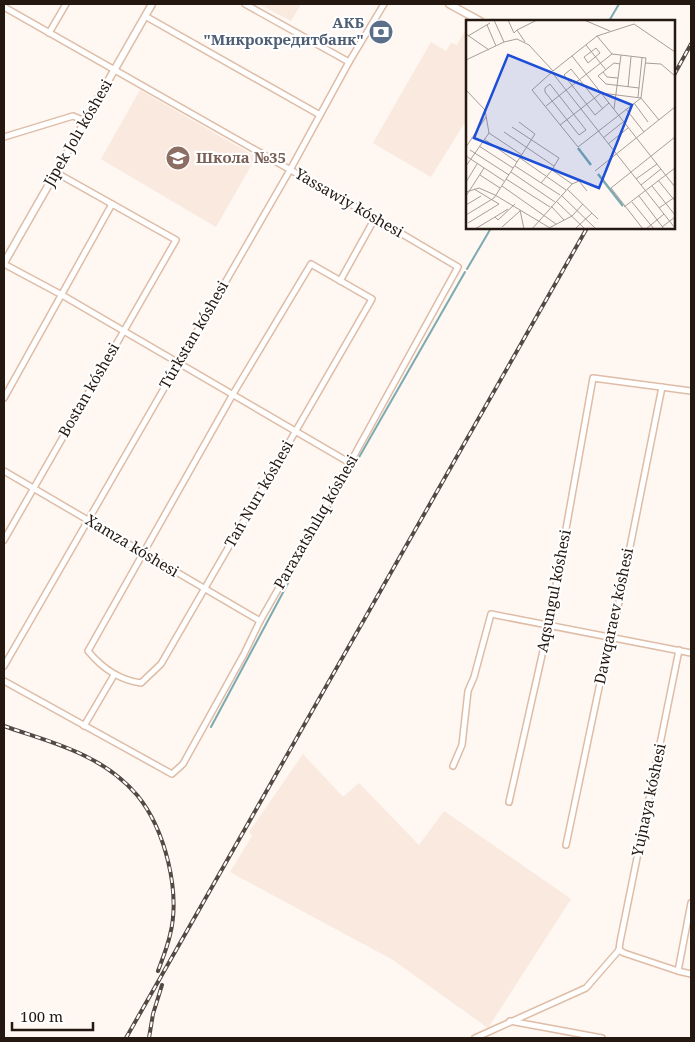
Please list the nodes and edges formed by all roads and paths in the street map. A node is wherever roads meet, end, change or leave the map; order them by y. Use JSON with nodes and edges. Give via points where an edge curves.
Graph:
{"nodes":[{"id":1,"x":66,"y":4,"type":"edge"},
{"id":2,"x":152,"y":4,"type":"edge"},
{"id":3,"x":246,"y":4,"type":"edge"},
{"id":4,"x":384,"y":4,"type":"edge"},
{"id":5,"x":449,"y":4,"type":"edge"},
{"id":6,"x":4,"y":7,"type":"edge"},
{"id":7,"x":145,"y":16,"type":"junction"},
{"id":8,"x":478,"y":20,"type":"edge"},
{"id":9,"x":49,"y":33,"type":"junction"},
{"id":10,"x":349,"y":62,"type":"junction"},
{"id":11,"x":114,"y":70,"type":"junction"},
{"id":12,"x":320,"y":115,"type":"junction"},
{"id":13,"x":85,"y":121,"type":"junction"},
{"id":14,"x":4,"y":137,"type":"edge"},
{"id":15,"x":290,"y":170,"type":"junction"},
{"id":16,"x":55,"y":172,"type":"junction"},
{"id":17,"x":112,"y":204,"type":"junction"},
{"id":18,"x":375,"y":218,"type":"junction"},
{"id":19,"x":4,"y":263,"type":"edge"},
{"id":20,"x":458,"y":267,"type":"joint"},
{"id":21,"x":340,"y":281,"type":"junction"},
{"id":22,"x":62,"y":295,"type":"junction"},
{"id":23,"x":124,"y":331,"type":"junction"},
{"id":24,"x":178,"y":363,"type":"junction"},
{"id":25,"x":662,"y":387,"type":"junction"},
{"id":26,"x":691,"y":391,"type":"edge"},
{"id":27,"x":233,"y":394,"type":"junction"},
{"id":28,"x":4,"y":398,"type":"edge"},
{"id":29,"x":295,"y":430,"type":"junction"},
{"id":30,"x":350,"y":463,"type":"junction"},
{"id":31,"x":4,"y":471,"type":"edge"},
{"id":32,"x":32,"y":487,"type":"junction"},
{"id":33,"x":88,"y":520,"type":"junction"},
{"id":34,"x":4,"y":540,"type":"edge"},
{"id":35,"x":143,"y":552,"type":"junction"},
{"id":36,"x":204,"y":589,"type":"junction"},
{"id":37,"x":260,"y":621,"type":"junction"},
{"id":38,"x":549,"y":624,"type":"junction"},
{"id":39,"x":612,"y":637,"type":"junction"},
{"id":40,"x":679,"y":650,"type":"junction"},
{"id":41,"x":691,"y":653,"type":"edge"},
{"id":42,"x":4,"y":666,"type":"edge"},
{"id":43,"x":114,"y":675,"type":"junction"},
{"id":44,"x":4,"y":681,"type":"edge"},
{"id":45,"x":84,"y":726,"type":"junction"},
{"id":46,"x":452,"y":766,"type":"dead end"},
{"id":47,"x":509,"y":802,"type":"dead end"},
{"id":48,"x":566,"y":845,"type":"dead end"},
{"id":49,"x":691,"y":903,"type":"edge"},
{"id":50,"x":619,"y":950,"type":"junction"},
{"id":51,"x":678,"y":972,"type":"junction"},
{"id":52,"x":691,"y":974,"type":"edge"},
{"id":53,"x":510,"y":1021,"type":"junction"},
{"id":54,"x":475,"y":1038,"type":"edge"},
{"id":55,"x":602,"y":1038,"type":"edge"}],
"edges":[{"from":1,"to":9,"type":"street"},
{"from":2,"to":7,"type":"street","name":"Jipek Jolı kóshesi"},
{"from":3,"to":10,"type":"street"},
{"from":4,"to":10,"type":"street","name":"Túrkstan kóshesi"},
{"from":5,"to":8,"type":"street"},
{"from":6,"to":9,"type":"street","name":"Yassawiy kóshesi"},
{"from":7,"to":11,"type":"street","name":"Jipek Jolı kóshesi"},
{"from":7,"to":12,"type":"street"},
{"from":9,"to":11,"type":"street","name":"Yassawiy kóshesi"},
{"from":10,"to":12,"type":"street","name":"Túrkstan kóshesi"},
{"from":11,"to":13,"type":"street","name":"Jipek Jolı kóshesi"},
{"from":11,"to":15,"type":"street","name":"Yassawiy kóshesi"},
{"from":12,"to":15,"type":"street","name":"Túrkstan kóshesi"},
{"from":13,"to":14,"type":"street","via":[[73,116]]},
{"from":13,"to":16,"type":"street","name":"Jipek Jolı kóshesi"},
{"from":15,"to":18,"type":"street","name":"Yassawiy kóshesi"},
{"from":15,"to":24,"type":"street","name":"Túrkstan kóshesi"},
{"from":16,"to":17,"type":"street"},
{"from":16,"to":19,"type":"street","name":"Jipek Jolı kóshesi"},
{"from":17,"to":22,"type":"street"},
{"from":17,"to":23,"type":"street","name":"Bostan kóshesi","via":[[176,240]]},
{"from":18,"to":20,"type":"street","name":"Yassawiy kóshesi"},
{"from":18,"to":21,"type":"street"},
{"from":19,"to":22,"type":"street"},
{"from":20,"to":30,"type":"street","name":"Paraxatshılıq kóshesi"},
{"from":21,"to":27,"type":"street","via":[[311,264]]},
{"from":21,"to":29,"type":"street","name":"Tań Nurı kóshesi","via":[[372,299]]},
{"from":22,"to":23,"type":"street"},
{"from":22,"to":28,"type":"street"},
{"from":23,"to":24,"type":"street"},
{"from":23,"to":32,"type":"street","name":"Bostan kóshesi"},
{"from":24,"to":27,"type":"street"},
{"from":24,"to":33,"type":"street","name":"Túrkstan kóshesi"},
{"from":25,"to":26,"type":"street"},
{"from":25,"to":38,"type":"street","name":"Aqsungul kóshesi","via":[[593,378]]},
{"from":25,"to":39,"type":"street","name":"Dawqaraev kóshesi"},
{"from":27,"to":29,"type":"street"},
{"from":27,"to":35,"type":"street"},
{"from":29,"to":30,"type":"street"},
{"from":29,"to":36,"type":"street","name":"Tań Nurı kóshesi"},
{"from":30,"to":37,"type":"street","name":"Paraxatshılıq kóshesi"},
{"from":31,"to":32,"type":"street","name":"Xamza kóshesi"},
{"from":32,"to":33,"type":"street","name":"Xamza kóshesi"},
{"from":32,"to":34,"type":"street","name":"Bostan kóshesi"},
{"from":33,"to":35,"type":"street","name":"Xamza kóshesi"},
{"from":33,"to":42,"type":"street","name":"Túrkstan kóshesi"},
{"from":35,"to":36,"type":"street","name":"Xamza kóshesi"},
{"from":35,"to":43,"type":"street","via":[[88,651]]},
{"from":36,"to":37,"type":"street","name":"Xamza kóshesi"},
{"from":36,"to":43,"type":"street","name":"Tań Nurı kóshesi","via":[[161,664],[141,683]]},
{"from":37,"to":45,"type":"street","name":"Paraxatshılıq kóshesi","via":[[183,764],[172,774]]},
{"from":38,"to":39,"type":"street"},
{"from":38,"to":46,"type":"street","via":[[491,614],[468,691],[462,745]]},
{"from":38,"to":47,"type":"street","name":"Aqsungul kóshesi"},
{"from":39,"to":40,"type":"street"},
{"from":39,"to":48,"type":"street","name":"Dawqaraev kóshesi"},
{"from":40,"to":41,"type":"street"},
{"from":40,"to":50,"type":"street","name":"Yujnaya kóshesi"},
{"from":43,"to":45,"type":"street"},
{"from":44,"to":45,"type":"street"},
{"from":49,"to":51,"type":"street"},
{"from":50,"to":51,"type":"street"},
{"from":50,"to":53,"type":"street","via":[[586,988]]},
{"from":51,"to":52,"type":"street"},
{"from":53,"to":54,"type":"street"},
{"from":53,"to":55,"type":"street"}]}
